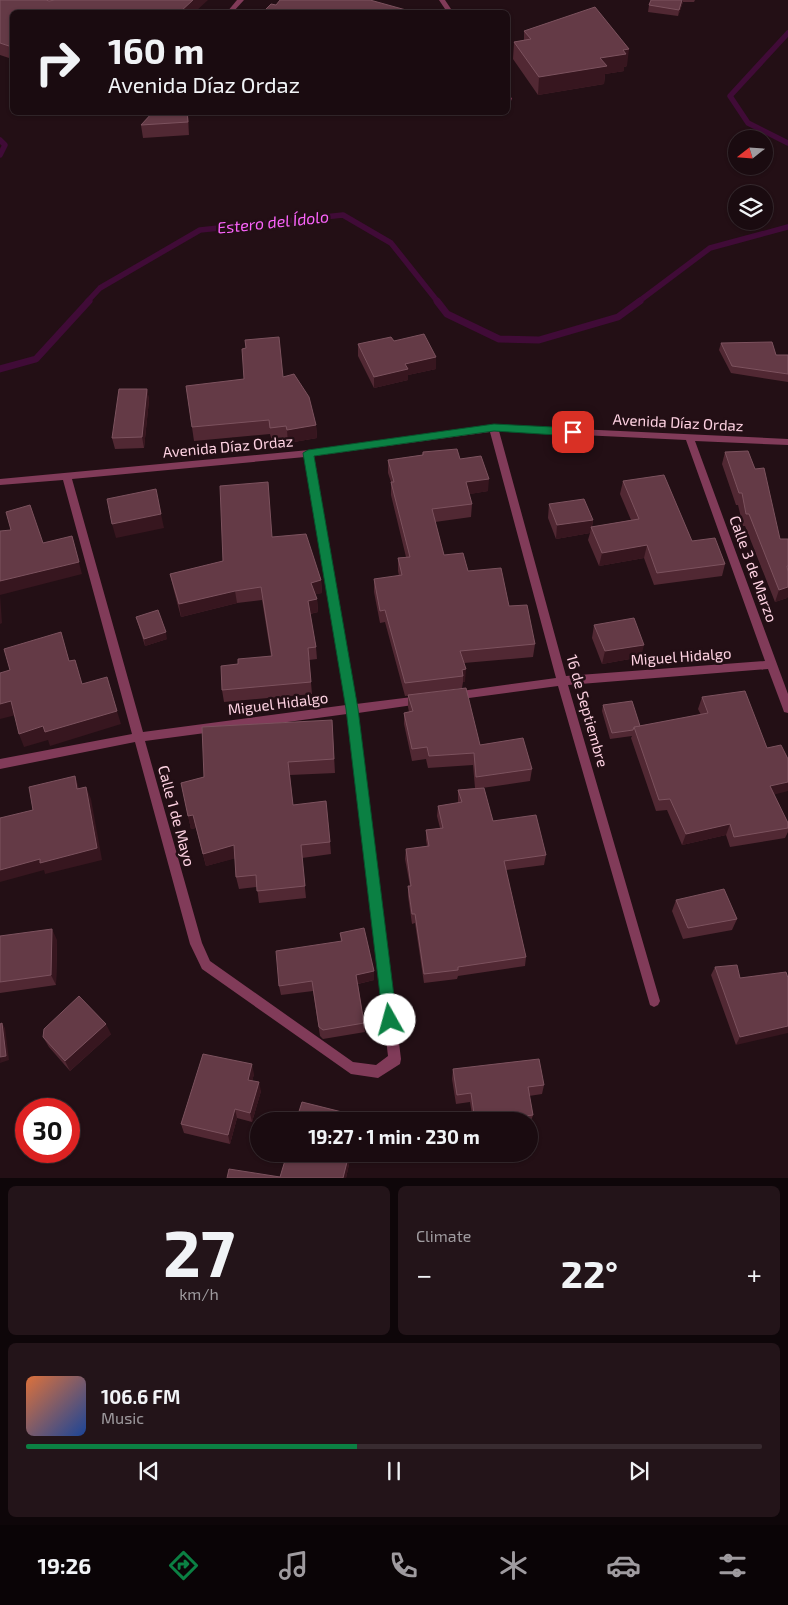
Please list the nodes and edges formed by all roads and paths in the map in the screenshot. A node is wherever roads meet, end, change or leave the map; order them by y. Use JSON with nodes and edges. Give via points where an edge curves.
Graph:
{"nodes":[{"id":1,"x":241,"y":0,"type":"edge"},
{"id":2,"x":232,"y":10,"type":"edge"},
{"id":3,"x":494,"y":428,"type":"junction"},
{"id":4,"x":690,"y":439,"type":"junction"},
{"id":5,"x":788,"y":442,"type":"edge"},
{"id":6,"x":308,"y":453,"type":"junction"},
{"id":7,"x":66,"y":475,"type":"junction"},
{"id":8,"x":0,"y":482,"type":"edge"},
{"id":9,"x":771,"y":665,"type":"junction"},
{"id":10,"x":562,"y":681,"type":"junction"},
{"id":11,"x":352,"y":709,"type":"junction"},
{"id":12,"x":788,"y":709,"type":"edge"},
{"id":13,"x":138,"y":737,"type":"junction"},
{"id":14,"x":0,"y":764,"type":"edge"},
{"id":15,"x":654,"y":1001,"type":"dead end"}],
"edges":[{"from":1,"to":2,"type":"street"},
{"from":3,"to":4,"type":"street","name":"Avenida Díaz Ordaz"},
{"from":3,"to":6,"type":"street","name":"Avenida Díaz Ordaz"},
{"from":3,"to":10,"type":"street","name":"16 de Septiembre"},
{"from":4,"to":5,"type":"street","name":"Avenida Díaz Ordaz"},
{"from":4,"to":9,"type":"street","name":"Calle 3 de Marzo"},
{"from":6,"to":7,"type":"street","name":"Avenida Díaz Ordaz"},
{"from":6,"to":11,"type":"street"},
{"from":7,"to":8,"type":"street","name":"Avenida Díaz Ordaz"},
{"from":7,"to":13,"type":"street","name":"Calle 1 de Mayo"},
{"from":9,"to":10,"type":"street","name":"Miguel Hidalgo"},
{"from":9,"to":12,"type":"street","name":"Calle 3 de Marzo"},
{"from":10,"to":11,"type":"street","name":"Miguel Hidalgo"},
{"from":10,"to":15,"type":"street","name":"16 de Septiembre"},
{"from":11,"to":13,"type":"street","name":"Miguel Hidalgo"},
{"from":11,"to":13,"type":"street","name":"Calle 1 de Mayo","via":[[395,1059],[378,1072],[351,1068],[206,965],[196,944]]},
{"from":13,"to":14,"type":"street","name":"Miguel Hidalgo"}]}
